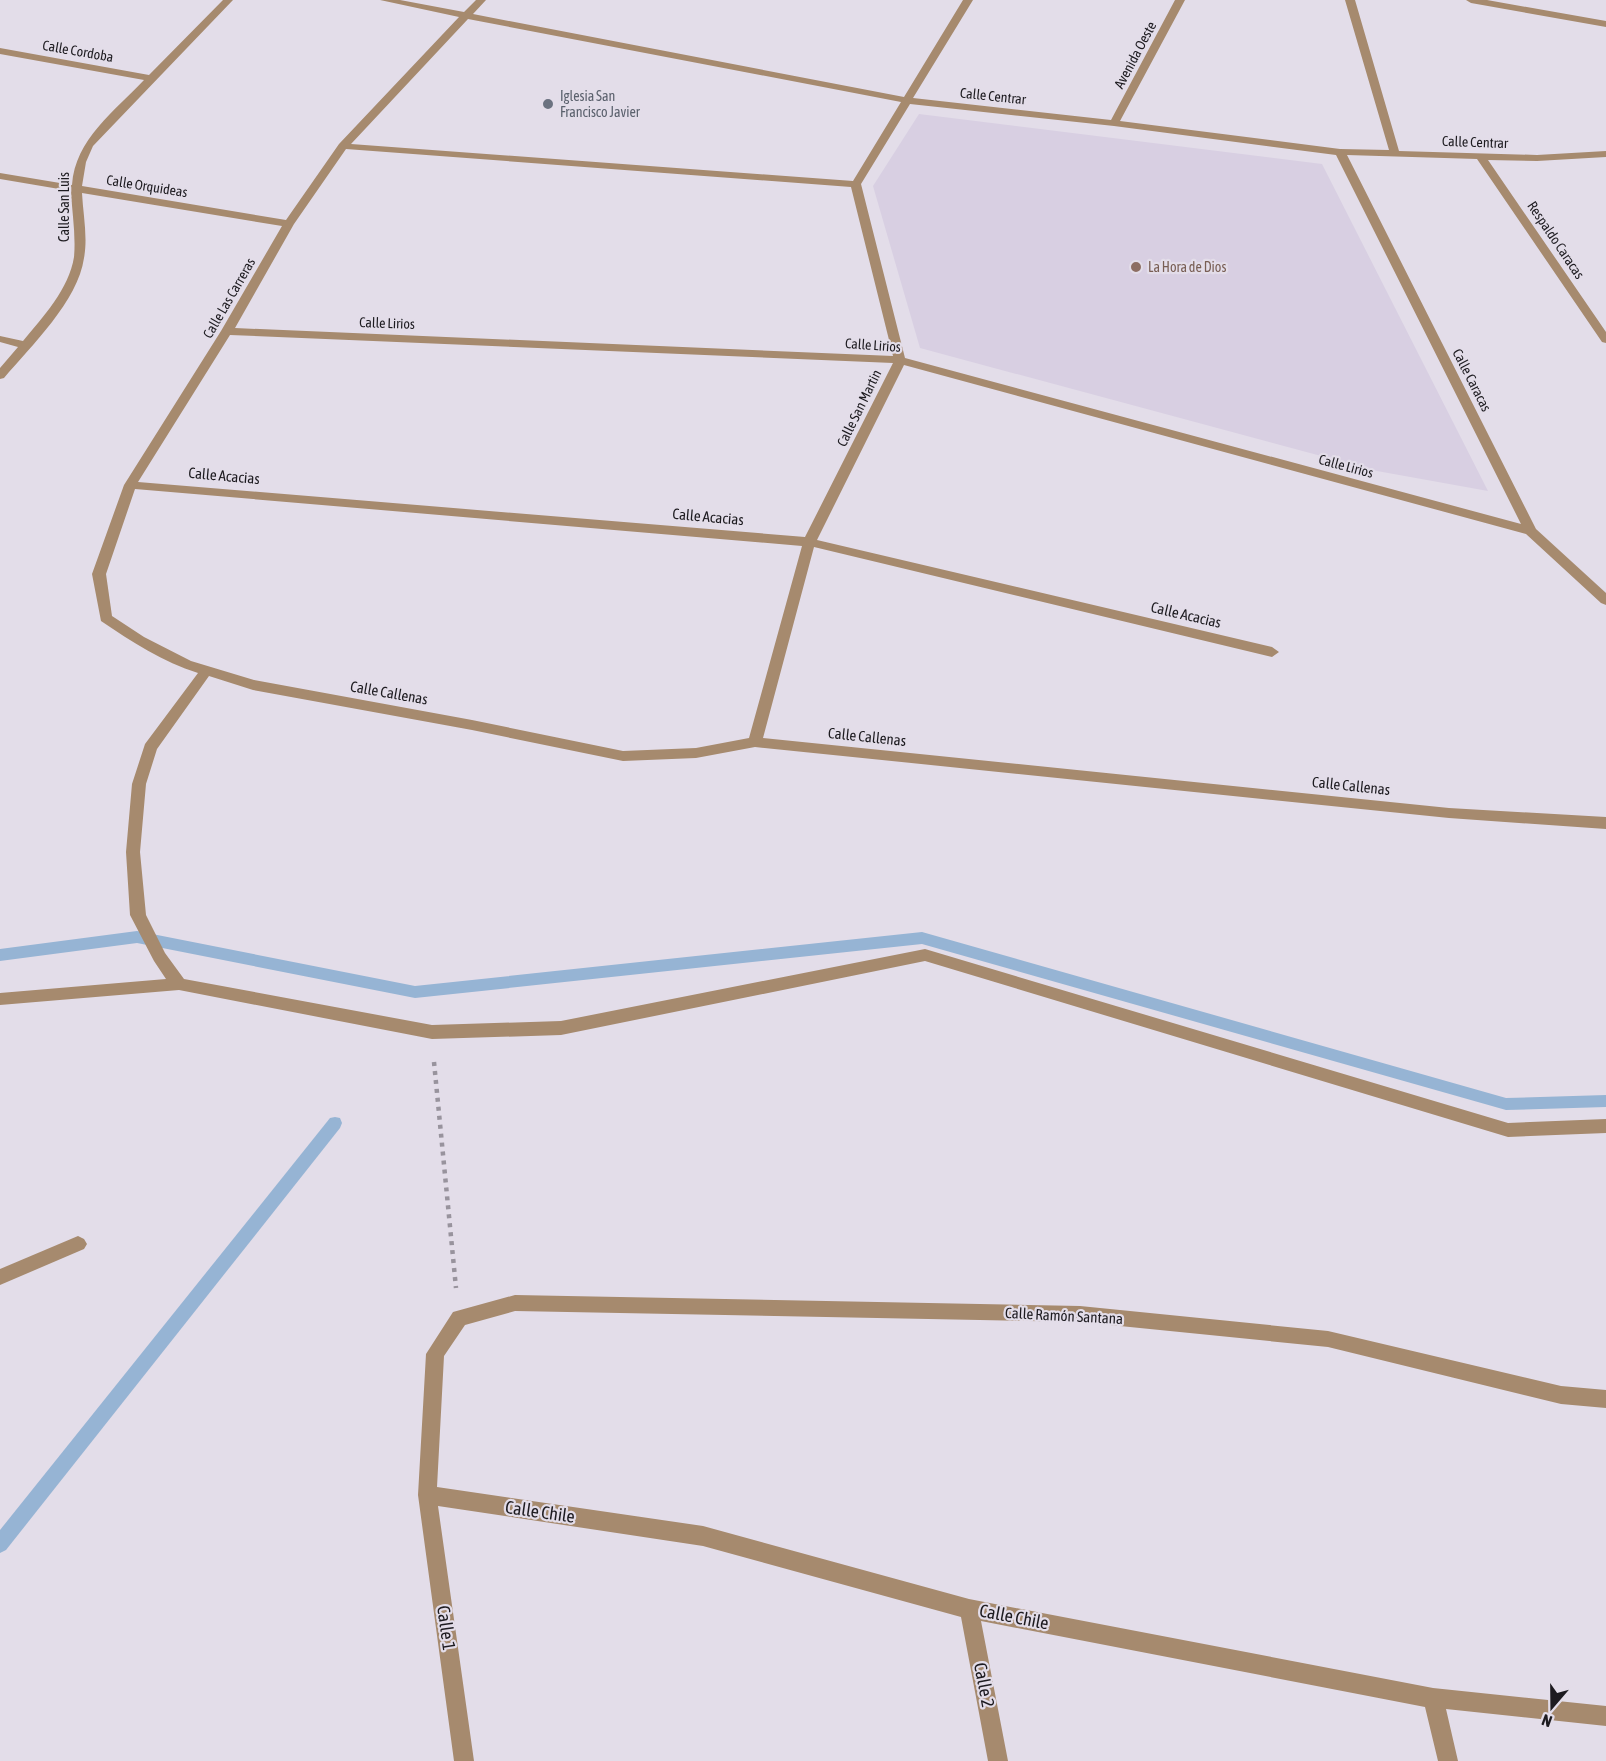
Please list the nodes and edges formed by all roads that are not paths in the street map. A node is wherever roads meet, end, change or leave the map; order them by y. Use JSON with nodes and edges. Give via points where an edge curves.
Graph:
{"nodes":[{"id":1,"x":228,"y":0,"type":"edge"},
{"id":2,"x":385,"y":0,"type":"edge"},
{"id":3,"x":481,"y":0,"type":"edge"},
{"id":4,"x":969,"y":0,"type":"edge"},
{"id":5,"x":1180,"y":0,"type":"edge"},
{"id":6,"x":1350,"y":0,"type":"edge"},
{"id":7,"x":1471,"y":0,"type":"edge"},
{"id":8,"x":465,"y":16,"type":"junction"},
{"id":9,"x":1606,"y":24,"type":"edge"},
{"id":10,"x":0,"y":51,"type":"edge"},
{"id":11,"x":151,"y":78,"type":"junction"},
{"id":12,"x":905,"y":100,"type":"junction"},
{"id":13,"x":1114,"y":123,"type":"junction"},
{"id":14,"x":343,"y":146,"type":"junction"},
{"id":15,"x":1340,"y":152,"type":"junction"},
{"id":16,"x":1395,"y":154,"type":"junction"},
{"id":17,"x":1606,"y":154,"type":"edge"},
{"id":18,"x":1480,"y":156,"type":"junction"},
{"id":19,"x":0,"y":176,"type":"edge"},
{"id":20,"x":856,"y":184,"type":"junction"},
{"id":21,"x":76,"y":190,"type":"junction"},
{"id":22,"x":289,"y":224,"type":"junction"},
{"id":23,"x":227,"y":331,"type":"junction"},
{"id":24,"x":0,"y":339,"type":"edge"},
{"id":25,"x":1606,"y":340,"type":"edge"},
{"id":26,"x":26,"y":345,"type":"junction"},
{"id":27,"x":900,"y":360,"type":"junction"},
{"id":28,"x":0,"y":375,"type":"edge"},
{"id":29,"x":130,"y":484,"type":"junction"},
{"id":30,"x":1531,"y":531,"type":"junction"},
{"id":31,"x":809,"y":542,"type":"junction"},
{"id":32,"x":1606,"y":600,"type":"edge"},
{"id":33,"x":139,"y":640,"type":"joint"},
{"id":34,"x":1272,"y":652,"type":"dead end"},
{"id":35,"x":206,"y":671,"type":"junction"},
{"id":36,"x":755,"y":742,"type":"junction"},
{"id":37,"x":1606,"y":824,"type":"edge"},
{"id":38,"x":180,"y":984,"type":"junction"},
{"id":39,"x":0,"y":999,"type":"edge"},
{"id":40,"x":1606,"y":1126,"type":"edge"},
{"id":41,"x":78,"y":1244,"type":"dead end"},
{"id":42,"x":0,"y":1277,"type":"edge"},
{"id":43,"x":459,"y":1318,"type":"joint"},
{"id":44,"x":1606,"y":1399,"type":"edge"},
{"id":45,"x":427,"y":1495,"type":"junction"},
{"id":46,"x":969,"y":1609,"type":"junction"},
{"id":47,"x":1433,"y":1698,"type":"junction"},
{"id":48,"x":1606,"y":1716,"type":"edge"},
{"id":49,"x":464,"y":1761,"type":"edge"},
{"id":50,"x":998,"y":1761,"type":"edge"},
{"id":51,"x":1448,"y":1761,"type":"edge"}],
"edges":[{"from":1,"to":11,"type":"street","name":"Calle San Luis"},
{"from":2,"to":8,"type":"street","name":"Calle Centrar"},
{"from":3,"to":8,"type":"street","name":"Calle Las Carreras"},
{"from":4,"to":12,"type":"street"},
{"from":5,"to":13,"type":"street","name":"Avenida Oeste"},
{"from":6,"to":16,"type":"street"},
{"from":7,"to":9,"type":"street"},
{"from":8,"to":12,"type":"street","name":"Calle Centrar"},
{"from":8,"to":14,"type":"street","name":"Calle Las Carreras"},
{"from":10,"to":11,"type":"street","name":"Calle Cordoba"},
{"from":11,"to":21,"type":"street","name":"Calle San Luis","via":[[86,148]]},
{"from":12,"to":13,"type":"street","name":"Calle Centrar"},
{"from":12,"to":20,"type":"street"},
{"from":13,"to":15,"type":"street","name":"Calle Centrar"},
{"from":14,"to":20,"type":"street"},
{"from":14,"to":22,"type":"street","name":"Calle Las Carreras"},
{"from":15,"to":16,"type":"street","name":"Calle Centrar"},
{"from":15,"to":30,"type":"street","name":"Calle Caracas"},
{"from":16,"to":18,"type":"street","name":"Calle Centrar"},
{"from":17,"to":18,"type":"street","name":"Calle Centrar"},
{"from":18,"to":25,"type":"street","name":"Respaldo Caracas"},
{"from":19,"to":21,"type":"street","name":"Calle Orquideas"},
{"from":20,"to":27,"type":"street","name":"Calle San Martin"},
{"from":21,"to":22,"type":"street","name":"Calle Orquideas"},
{"from":21,"to":26,"type":"street","name":"Calle San Luis","via":[[79,259],[60,299]]},
{"from":22,"to":23,"type":"street","name":"Calle Las Carreras"},
{"from":23,"to":27,"type":"street","name":"Calle Lirios"},
{"from":23,"to":29,"type":"street","name":"Calle Las Carreras"},
{"from":24,"to":26,"type":"street"},
{"from":26,"to":28,"type":"street","name":"Calle San Luis"},
{"from":27,"to":30,"type":"street","name":"Calle Lirios"},
{"from":27,"to":31,"type":"street","name":"Calle San Martin"},
{"from":29,"to":31,"type":"street","name":"Calle Acacias"},
{"from":29,"to":33,"type":"street","name":"Calle Las Carreras","via":[[99,574],[106,618]]},
{"from":30,"to":32,"type":"street","name":"Calle Caracas"},
{"from":31,"to":34,"type":"street","name":"Calle Acacias"},
{"from":31,"to":36,"type":"street","name":"Calle San Martin"},
{"from":33,"to":35,"type":"street","name":"Calle Callenas"},
{"from":35,"to":36,"type":"street","name":"Calle Callenas","via":[[253,685],[623,756],[696,753]]},
{"from":35,"to":38,"type":"street","via":[[150,748],[139,784],[133,852],[138,915],[159,957]]},
{"from":36,"to":37,"type":"street","name":"Calle Callenas","via":[[1449,813]]},
{"from":38,"to":39,"type":"street"},
{"from":38,"to":40,"type":"street","via":[[432,1032],[561,1028],[925,955],[1508,1130]]},
{"from":41,"to":42,"type":"street"},
{"from":43,"to":44,"type":"street","name":"Calle Ramón Santana","via":[[515,1303],[1080,1314],[1328,1339],[1561,1395]]},
{"from":43,"to":45,"type":"street","name":"Calle 1","via":[[435,1354]]},
{"from":45,"to":46,"type":"street","name":"Calle Chile","via":[[703,1536]]},
{"from":45,"to":49,"type":"street","name":"Calle 1"},
{"from":46,"to":47,"type":"street","name":"Calle Chile"},
{"from":46,"to":50,"type":"street","name":"Calle 2"},
{"from":47,"to":48,"type":"street","name":"Calle Chile"},
{"from":47,"to":51,"type":"street"}]}
